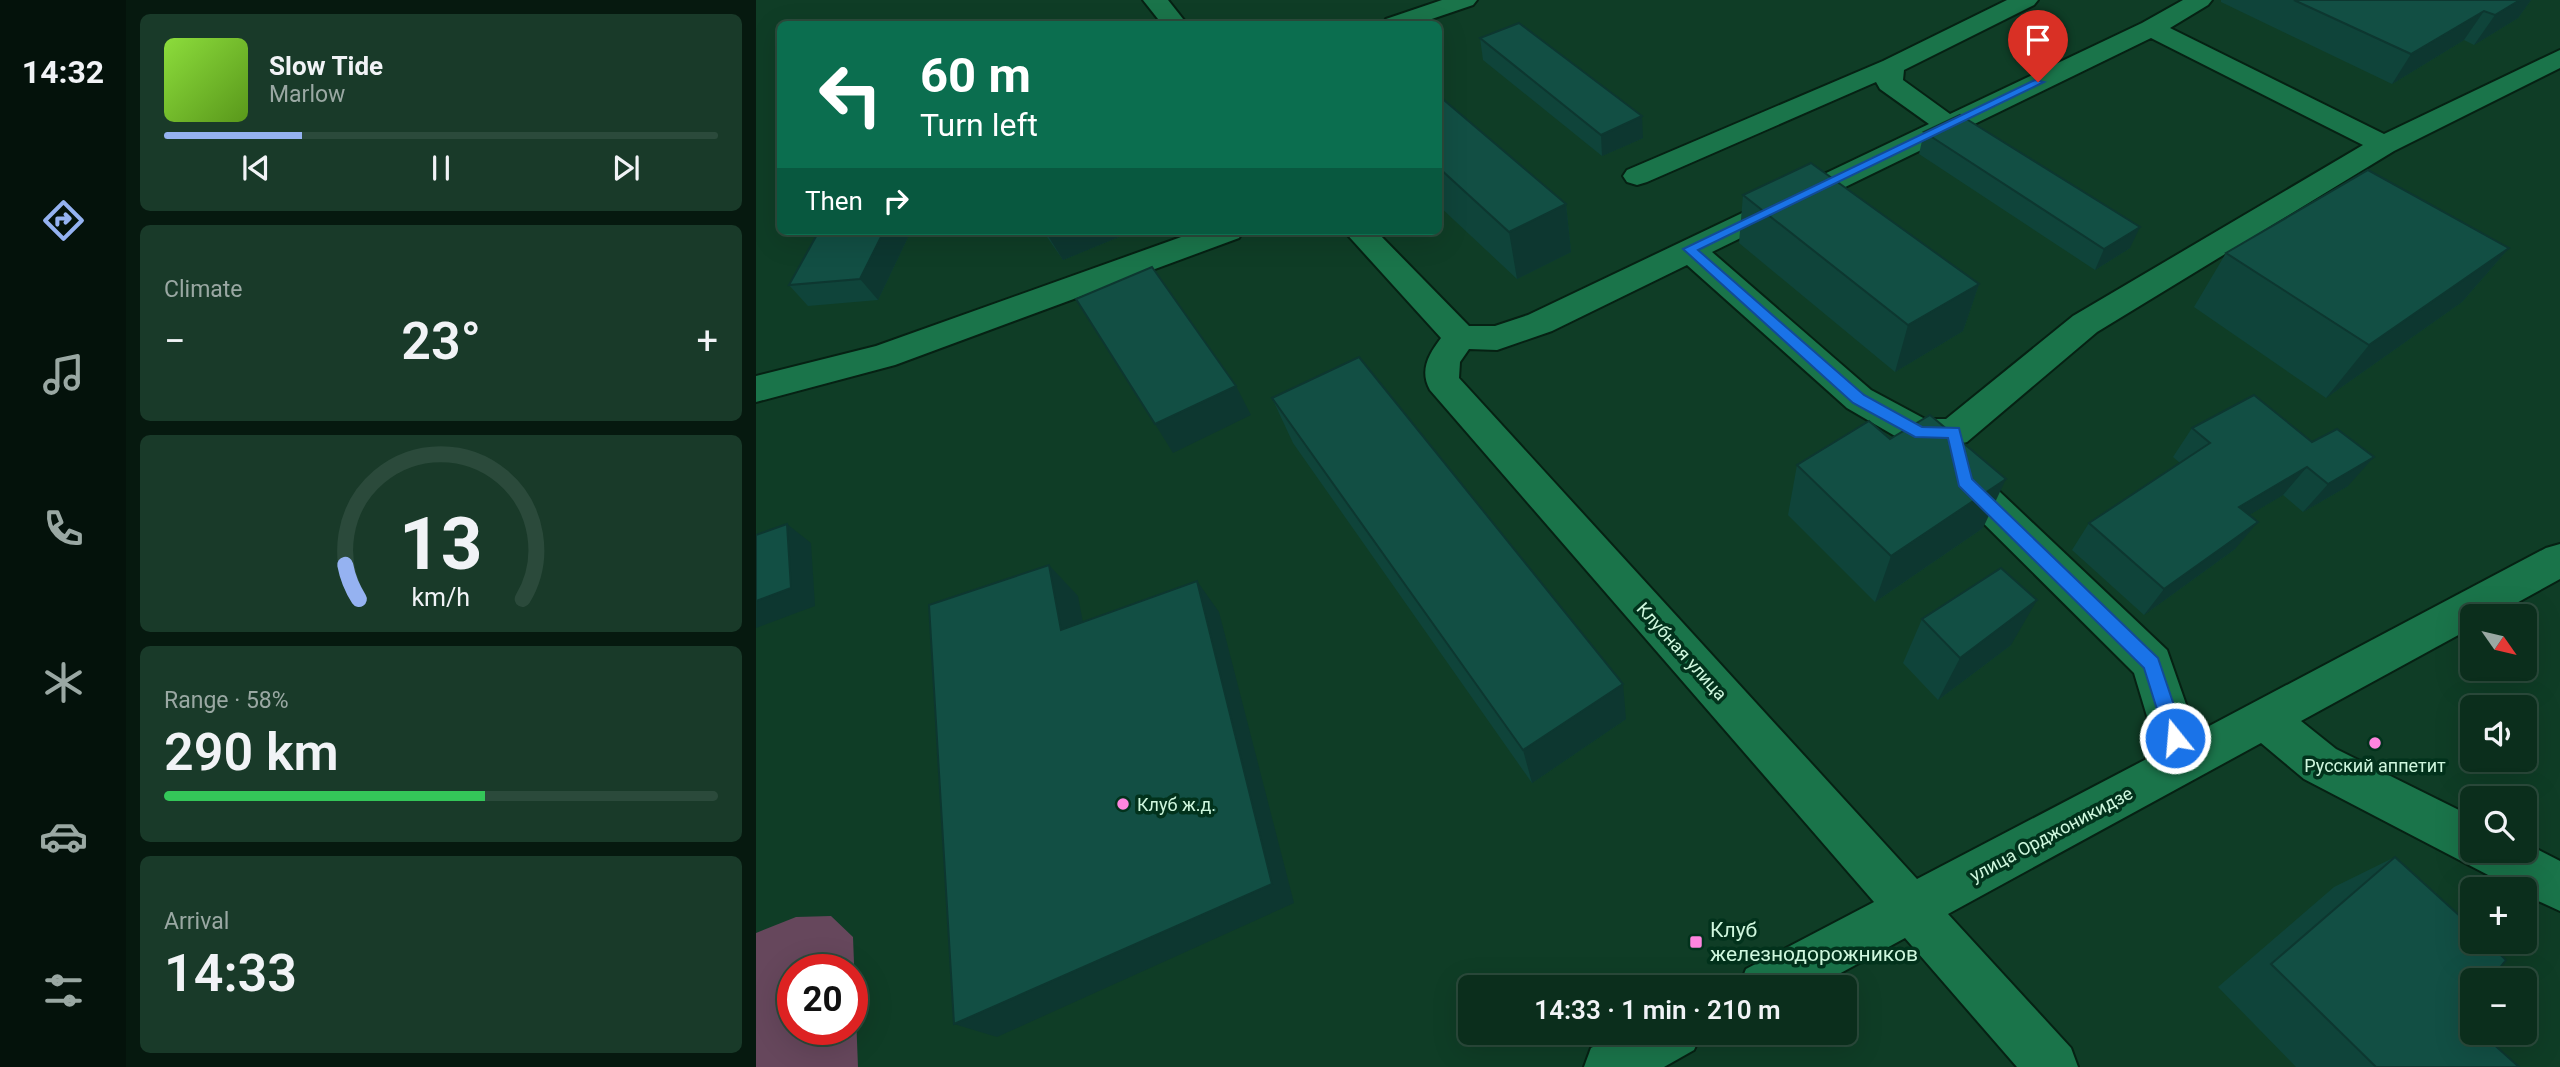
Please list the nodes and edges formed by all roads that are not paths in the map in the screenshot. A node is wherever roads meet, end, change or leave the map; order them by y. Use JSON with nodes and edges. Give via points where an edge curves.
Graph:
{"nodes":[{"id":1,"x":1155,"y":0,"type":"edge"},
{"id":2,"x":1465,"y":0,"type":"edge"},
{"id":3,"x":2026,"y":0,"type":"edge"},
{"id":4,"x":2200,"y":0,"type":"edge"},
{"id":5,"x":1172,"y":21,"type":"edge"},
{"id":6,"x":1404,"y":21,"type":"edge"},
{"id":7,"x":2151,"y":28,"type":"junction"},
{"id":8,"x":2560,"y":58,"type":"edge"},
{"id":9,"x":1892,"y":66,"type":"junction"},
{"id":10,"x":1948,"y":125,"type":"junction"},
{"id":11,"x":2384,"y":145,"type":"junction"},
{"id":12,"x":1637,"y":176,"type":"dead end"},
{"id":13,"x":1217,"y":235,"type":"edge"},
{"id":14,"x":1363,"y":235,"type":"edge"},
{"id":15,"x":1689,"y":249,"type":"junction"},
{"id":16,"x":1460,"y":337,"type":"junction"},
{"id":17,"x":756,"y":389,"type":"edge"},
{"id":18,"x":1954,"y":432,"type":"junction"},
{"id":19,"x":2560,"y":560,"type":"edge"},
{"id":20,"x":2265,"y":719,"type":"junction"},
{"id":21,"x":2183,"y":763,"type":"junction"},
{"id":22,"x":2460,"y":835,"type":"edge"},
{"id":23,"x":2514,"y":863,"type":"edge"},
{"id":24,"x":2560,"y":887,"type":"edge"},
{"id":25,"x":1912,"y":909,"type":"junction"},
{"id":26,"x":1787,"y":975,"type":"edge"},
{"id":27,"x":1651,"y":1045,"type":"edge"},
{"id":28,"x":1610,"y":1067,"type":"edge"},
{"id":29,"x":2052,"y":1067,"type":"edge"}],
"edges":[{"from":1,"to":5,"type":"street"},
{"from":2,"to":6,"type":"street"},
{"from":3,"to":9,"type":"street"},
{"from":4,"to":7,"type":"street"},
{"from":7,"to":10,"type":"street"},
{"from":7,"to":11,"type":"street"},
{"from":8,"to":11,"type":"street"},
{"from":9,"to":10,"type":"street","via":[[1889,83]]},
{"from":9,"to":12,"type":"street"},
{"from":10,"to":15,"type":"street"},
{"from":11,"to":18,"type":"street","via":[[2085,324]]},
{"from":13,"to":17,"type":"street","via":[[883,356]]},
{"from":14,"to":16,"type":"street"},
{"from":15,"to":16,"type":"street","via":[[1540,323],[1497,338]]},
{"from":15,"to":18,"type":"street","via":[[1858,399],[1920,433]]},
{"from":16,"to":25,"type":"street","name":"Клубная улица","via":[[1443,360],[1442,381]]},
{"from":18,"to":21,"type":"street","via":[[1965,482],[2152,663]]},
{"from":19,"to":20,"type":"street","name":"улица Орджоникидзе"},
{"from":20,"to":21,"type":"street","name":"улица Орджоникидзе"},
{"from":20,"to":22,"type":"street","via":[[2320,764]]},
{"from":21,"to":25,"type":"street","name":"улица Орджоникидзе"},
{"from":23,"to":24,"type":"street"},
{"from":25,"to":26,"type":"street","name":"улица Орджоникидзе"},
{"from":25,"to":29,"type":"street","name":"Клубная улица"},
{"from":27,"to":28,"type":"street"}]}
